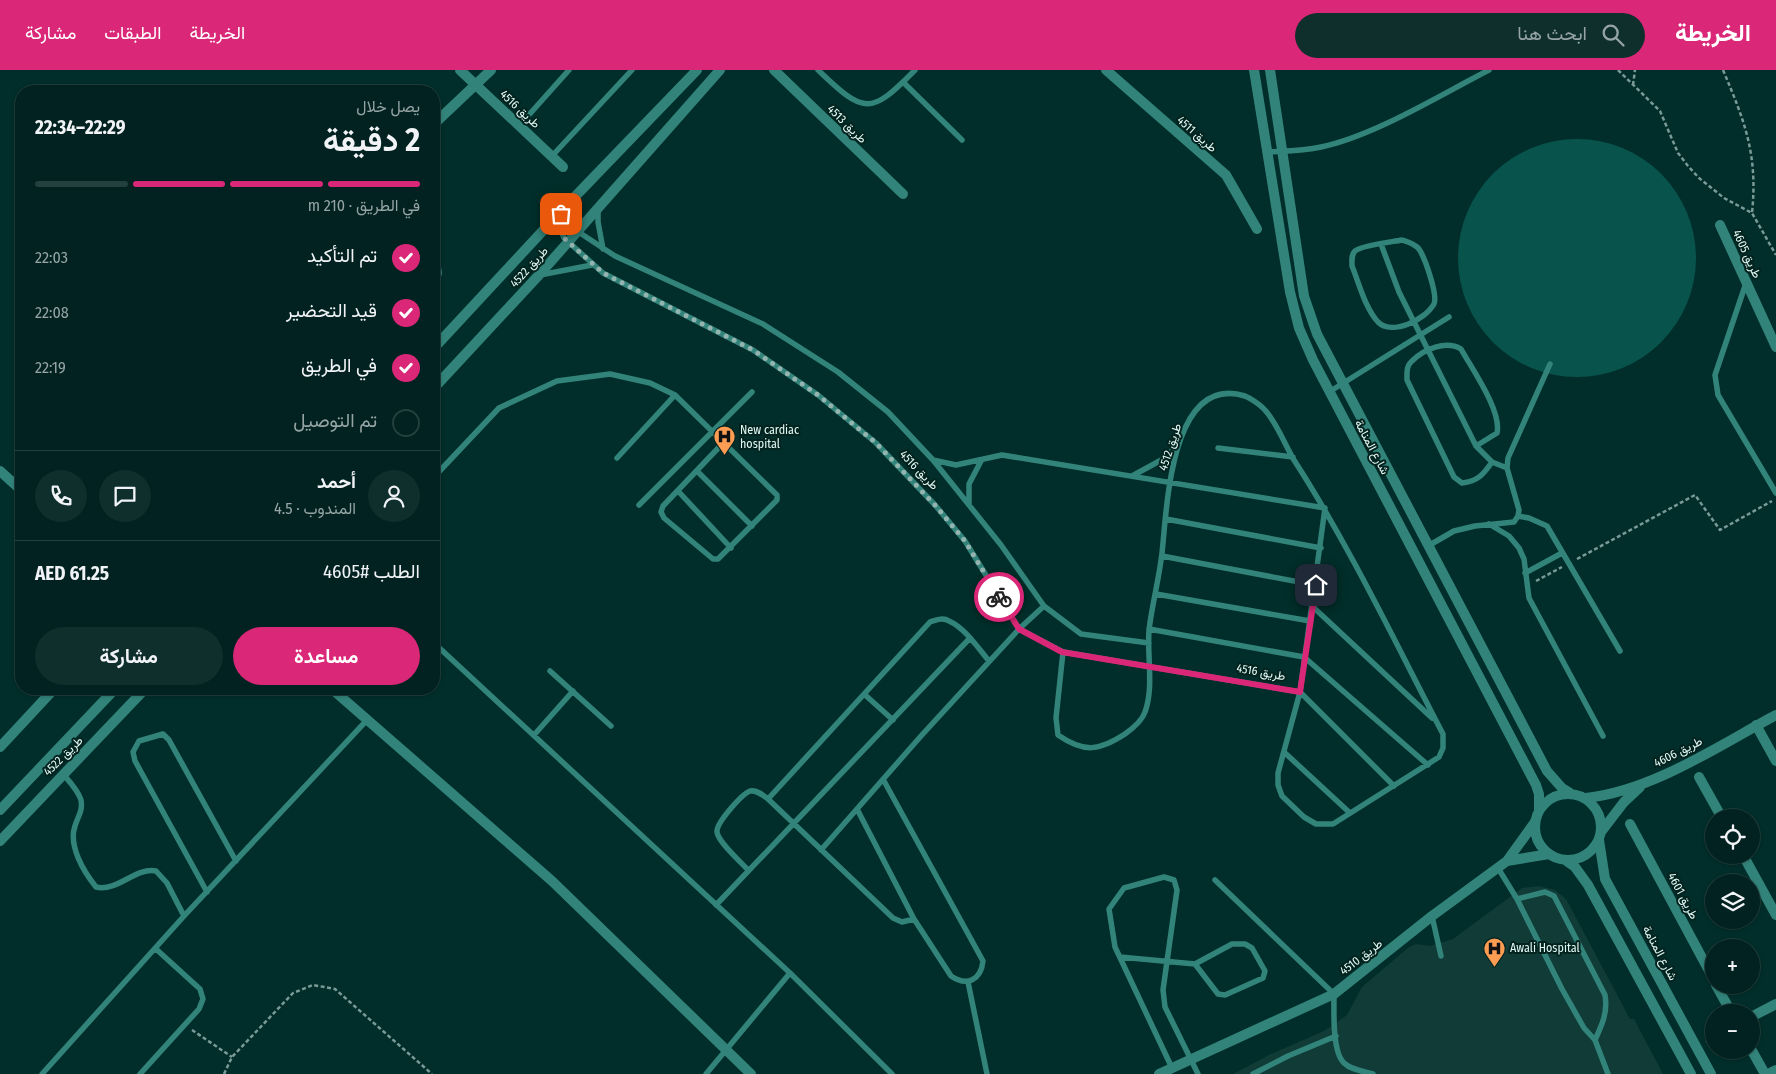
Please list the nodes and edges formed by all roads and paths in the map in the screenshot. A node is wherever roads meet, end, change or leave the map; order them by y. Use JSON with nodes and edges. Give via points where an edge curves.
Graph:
{"nodes":[{"id":1,"x":460,"y":70,"type":"edge"},
{"id":2,"x":490,"y":70,"type":"edge"},
{"id":3,"x":569,"y":70,"type":"edge"},
{"id":4,"x":632,"y":70,"type":"edge"},
{"id":5,"x":697,"y":70,"type":"edge"},
{"id":6,"x":720,"y":70,"type":"edge"},
{"id":7,"x":774,"y":70,"type":"edge"},
{"id":8,"x":818,"y":70,"type":"edge"},
{"id":9,"x":915,"y":70,"type":"edge"},
{"id":10,"x":1106,"y":70,"type":"edge"},
{"id":11,"x":1254,"y":70,"type":"edge"},
{"id":12,"x":1270,"y":70,"type":"edge"},
{"id":13,"x":1489,"y":70,"type":"edge"},
{"id":14,"x":1618,"y":70,"type":"edge"},
{"id":15,"x":1635,"y":70,"type":"edge"},
{"id":16,"x":1723,"y":70,"type":"edge"},
{"id":17,"x":903,"y":82,"type":"junction"},
{"id":18,"x":476,"y":84,"type":"junction"},
{"id":19,"x":1633,"y":85,"type":"junction"},
{"id":20,"x":440,"y":118,"type":"edge"},
{"id":21,"x":519,"y":126,"type":"junction"},
{"id":22,"x":962,"y":140,"type":"dead end"},
{"id":23,"x":1282,"y":151,"type":"junction"},
{"id":24,"x":1267,"y":152,"type":"junction"},
{"id":25,"x":552,"y":156,"type":"junction"},
{"id":26,"x":563,"y":166,"type":"dead end"},
{"id":27,"x":903,"y":194,"type":"dead end"},
{"id":28,"x":598,"y":207,"type":"junction"},
{"id":29,"x":564,"y":208,"type":"junction"},
{"id":30,"x":1752,"y":213,"type":"junction"},
{"id":31,"x":1720,"y":225,"type":"dead end"},
{"id":32,"x":559,"y":226,"type":"junction"},
{"id":33,"x":1257,"y":229,"type":"dead end"},
{"id":34,"x":577,"y":231,"type":"junction"},
{"id":35,"x":540,"y":234,"type":"junction"},
{"id":36,"x":568,"y":242,"type":"junction"},
{"id":37,"x":1381,"y":244,"type":"junction"},
{"id":38,"x":603,"y":249,"type":"junction"},
{"id":39,"x":1776,"y":255,"type":"edge"},
{"id":40,"x":592,"y":265,"type":"junction"},
{"id":41,"x":540,"y":275,"type":"junction"},
{"id":42,"x":1746,"y":283,"type":"junction"},
{"id":43,"x":1449,"y":317,"type":"dead end"},
{"id":44,"x":1414,"y":321,"type":"junction"},
{"id":45,"x":1421,"y":335,"type":"junction"},
{"id":46,"x":440,"y":342,"type":"edge"},
{"id":47,"x":1776,"y":347,"type":"edge"},
{"id":48,"x":1429,"y":351,"type":"junction"},
{"id":49,"x":1550,"y":364,"type":"dead end"},
{"id":50,"x":440,"y":382,"type":"edge"},
{"id":51,"x":1343,"y":384,"type":"junction"},
{"id":52,"x":752,"y":392,"type":"dead end"},
{"id":53,"x":1329,"y":392,"type":"junction"},
{"id":54,"x":675,"y":396,"type":"junction"},
{"id":55,"x":712,"y":432,"type":"junction"},
{"id":56,"x":1180,"y":441,"type":"junction"},
{"id":57,"x":724,"y":443,"type":"junction"},
{"id":58,"x":1476,"y":446,"type":"junction"},
{"id":59,"x":1218,"y":448,"type":"dead end"},
{"id":60,"x":1293,"y":457,"type":"junction"},
{"id":61,"x":617,"y":458,"type":"dead end"},
{"id":62,"x":933,"y":460,"type":"junction"},
{"id":63,"x":981,"y":461,"type":"junction"},
{"id":64,"x":1492,"y":462,"type":"junction"},
{"id":65,"x":1507,"y":468,"type":"junction"},
{"id":66,"x":440,"y":471,"type":"edge"},
{"id":67,"x":697,"y":471,"type":"junction"},
{"id":68,"x":2,"y":476,"type":"edge"},
{"id":69,"x":1132,"y":476,"type":"junction"},
{"id":70,"x":1170,"y":482,"type":"junction"},
{"id":71,"x":15,"y":486,"type":"edge"},
{"id":72,"x":678,"y":491,"type":"junction"},
{"id":73,"x":1776,"y":493,"type":"edge"},
{"id":74,"x":1776,"y":499,"type":"edge"},
{"id":75,"x":969,"y":505,"type":"junction"},
{"id":76,"x":639,"y":506,"type":"dead end"},
{"id":77,"x":1325,"y":508,"type":"junction"},
{"id":78,"x":1518,"y":516,"type":"junction"},
{"id":79,"x":1166,"y":519,"type":"junction"},
{"id":80,"x":1489,"y":524,"type":"junction"},
{"id":81,"x":752,"y":526,"type":"junction"},
{"id":82,"x":1428,"y":546,"type":"junction"},
{"id":83,"x":731,"y":548,"type":"junction"},
{"id":84,"x":1321,"y":548,"type":"junction"},
{"id":85,"x":1562,"y":553,"type":"junction"},
{"id":86,"x":1162,"y":556,"type":"junction"},
{"id":87,"x":1568,"y":564,"type":"junction"},
{"id":88,"x":1525,"y":573,"type":"junction"},
{"id":89,"x":1316,"y":585,"type":"junction"},
{"id":90,"x":1526,"y":586,"type":"junction"},
{"id":91,"x":1156,"y":594,"type":"junction"},
{"id":92,"x":1044,"y":606,"type":"junction"},
{"id":93,"x":1312,"y":606,"type":"junction"},
{"id":94,"x":1310,"y":621,"type":"junction"},
{"id":95,"x":1019,"y":629,"type":"junction"},
{"id":96,"x":1150,"y":629,"type":"junction"},
{"id":97,"x":970,"y":638,"type":"junction"},
{"id":98,"x":1149,"y":643,"type":"junction"},
{"id":99,"x":440,"y":649,"type":"edge"},
{"id":100,"x":1620,"y":651,"type":"dead end"},
{"id":101,"x":1062,"y":652,"type":"junction"},
{"id":102,"x":1304,"y":657,"type":"junction"},
{"id":103,"x":990,"y":661,"type":"junction"},
{"id":104,"x":1148,"y":665,"type":"junction"},
{"id":105,"x":550,"y":671,"type":"dead end"},
{"id":106,"x":573,"y":692,"type":"junction"},
{"id":107,"x":1300,"y":692,"type":"junction"},
{"id":108,"x":864,"y":694,"type":"junction"},
{"id":109,"x":48,"y":695,"type":"edge"},
{"id":110,"x":109,"y":695,"type":"edge"},
{"id":111,"x":139,"y":695,"type":"edge"},
{"id":112,"x":339,"y":695,"type":"edge"},
{"id":113,"x":1776,"y":714,"type":"edge"},
{"id":114,"x":367,"y":720,"type":"junction"},
{"id":115,"x":893,"y":720,"type":"junction"},
{"id":116,"x":1436,"y":721,"type":"junction"},
{"id":117,"x":1756,"y":725,"type":"junction"},
{"id":118,"x":611,"y":726,"type":"dead end"},
{"id":119,"x":534,"y":735,"type":"junction"},
{"id":120,"x":1603,"y":736,"type":"dead end"},
{"id":121,"x":0,"y":747,"type":"edge"},
{"id":122,"x":1284,"y":752,"type":"junction"},
{"id":123,"x":1776,"y":761,"type":"edge"},
{"id":124,"x":1428,"y":765,"type":"junction"},
{"id":125,"x":63,"y":774,"type":"junction"},
{"id":126,"x":1699,"y":777,"type":"dead end"},
{"id":127,"x":884,"y":781,"type":"junction"},
{"id":128,"x":1642,"y":784,"type":"junction"},
{"id":129,"x":1394,"y":786,"type":"junction"},
{"id":130,"x":1570,"y":793,"type":"junction"},
{"id":131,"x":1586,"y":798,"type":"junction"},
{"id":132,"x":768,"y":799,"type":"junction"},
{"id":133,"x":856,"y":809,"type":"junction"},
{"id":134,"x":1717,"y":809,"type":"edge"},
{"id":135,"x":0,"y":810,"type":"edge"},
{"id":136,"x":1539,"y":810,"type":"junction"},
{"id":137,"x":1350,"y":813,"type":"junction"},
{"id":138,"x":1535,"y":822,"type":"junction"},
{"id":139,"x":792,"y":823,"type":"junction"},
{"id":140,"x":1630,"y":824,"type":"dead end"},
{"id":141,"x":1600,"y":836,"type":"junction"},
{"id":142,"x":0,"y":841,"type":"edge"},
{"id":143,"x":822,"y":850,"type":"junction"},
{"id":144,"x":1549,"y":854,"type":"junction"},
{"id":145,"x":1565,"y":860,"type":"junction"},
{"id":146,"x":236,"y":861,"type":"junction"},
{"id":147,"x":1507,"y":861,"type":"junction"},
{"id":148,"x":1748,"y":864,"type":"edge"},
{"id":149,"x":1498,"y":868,"type":"junction"},
{"id":150,"x":748,"y":870,"type":"junction"},
{"id":151,"x":1215,"y":880,"type":"dead end"},
{"id":152,"x":206,"y":892,"type":"junction"},
{"id":153,"x":1517,"y":898,"type":"junction"},
{"id":154,"x":716,"y":904,"type":"junction"},
{"id":155,"x":1776,"y":915,"type":"edge"},
{"id":156,"x":184,"y":916,"type":"junction"},
{"id":157,"x":1432,"y":916,"type":"junction"},
{"id":158,"x":914,"y":919,"type":"junction"},
{"id":159,"x":156,"y":949,"type":"junction"},
{"id":160,"x":1441,"y":956,"type":"dead end"},
{"id":161,"x":1120,"y":957,"type":"junction"},
{"id":162,"x":1168,"y":960,"type":"junction"},
{"id":163,"x":1705,"y":963,"type":"edge"},
{"id":164,"x":1195,"y":964,"type":"junction"},
{"id":165,"x":790,"y":973,"type":"junction"},
{"id":166,"x":968,"y":982,"type":"junction"},
{"id":167,"x":1334,"y":994,"type":"junction"},
{"id":168,"x":1776,"y":1004,"type":"edge"},
{"id":169,"x":1760,"y":1012,"type":"edge"},
{"id":170,"x":185,"y":1024,"type":"junction"},
{"id":171,"x":1336,"y":1036,"type":"junction"},
{"id":172,"x":1595,"y":1040,"type":"junction"},
{"id":173,"x":726,"y":1051,"type":"junction"},
{"id":174,"x":232,"y":1057,"type":"junction"},
{"id":175,"x":1757,"y":1059,"type":"edge"},
{"id":176,"x":1191,"y":1060,"type":"junction"},
{"id":177,"x":1172,"y":1068,"type":"junction"},
{"id":178,"x":1776,"y":1070,"type":"edge"},
{"id":179,"x":42,"y":1074,"type":"edge"},
{"id":180,"x":140,"y":1074,"type":"edge"},
{"id":181,"x":224,"y":1074,"type":"edge"},
{"id":182,"x":432,"y":1074,"type":"edge"},
{"id":183,"x":706,"y":1074,"type":"edge"},
{"id":184,"x":751,"y":1074,"type":"edge"},
{"id":185,"x":892,"y":1074,"type":"edge"},
{"id":186,"x":987,"y":1074,"type":"edge"},
{"id":187,"x":1159,"y":1074,"type":"edge"},
{"id":188,"x":1198,"y":1074,"type":"edge"},
{"id":189,"x":1253,"y":1074,"type":"edge"},
{"id":190,"x":1373,"y":1074,"type":"edge"},
{"id":191,"x":1608,"y":1074,"type":"edge"},
{"id":192,"x":1691,"y":1074,"type":"edge"},
{"id":193,"x":1711,"y":1074,"type":"edge"},
{"id":194,"x":1767,"y":1074,"type":"edge"}],
"edges":[{"from":1,"to":18,"type":"street","name":"طريق 4516"},
{"from":2,"to":18,"type":"street"},
{"from":3,"to":21,"type":"lane"},
{"from":4,"to":25,"type":"lane"},
{"from":5,"to":29,"type":"street","name":"طريق 4522"},
{"from":6,"to":28,"type":"street","name":"طريق 4522"},
{"from":7,"to":27,"type":"street","name":"طريق 4513"},
{"from":8,"to":17,"type":"lane","via":[[849,98],[871,104],[883,101]]},
{"from":9,"to":17,"type":"lane"},
{"from":10,"to":33,"type":"street","name":"طريق 4511","via":[[1226,175]]},
{"from":11,"to":24,"type":"street","name":"شارع المنامة"},
{"from":12,"to":23,"type":"street","name":"شارع المنامة"},
{"from":13,"to":23,"type":"lane","via":[[1344,141],[1320,148]]},
{"from":14,"to":19,"type":"path"},
{"from":15,"to":19,"type":"path"},
{"from":16,"to":30,"type":"path","via":[[1748,134],[1754,180]]},
{"from":17,"to":22,"type":"lane"},
{"from":18,"to":20,"type":"street"},
{"from":18,"to":21,"type":"street","name":"طريق 4516"},
{"from":19,"to":30,"type":"path","via":[[1660,111],[1678,153],[1699,178],[1724,198]]},
{"from":21,"to":25,"type":"street","name":"طريق 4516"},
{"from":23,"to":24,"type":"lane"},
{"from":23,"to":51,"type":"street","name":"شارع المنامة","via":[[1304,296],[1317,334]]},
{"from":24,"to":53,"type":"street","name":"شارع المنامة","via":[[1299,328]]},
{"from":25,"to":26,"type":"street","name":"طريق 4516"},
{"from":28,"to":34,"type":"street","name":"طريق 4522"},
{"from":28,"to":38,"type":"lane"},
{"from":29,"to":32,"type":"lane"},
{"from":29,"to":35,"type":"street","name":"طريق 4522"},
{"from":30,"to":39,"type":"path"},
{"from":31,"to":42,"type":"street","name":"طريق 4605"},
{"from":32,"to":34,"type":"lane","name":"طريق 4516"},
{"from":32,"to":35,"type":"lane"},
{"from":32,"to":36,"type":"lane","name":"طريق 4516"},
{"from":34,"to":36,"type":"street","name":"طريق 4522"},
{"from":34,"to":38,"type":"lane","name":"طريق 4516"},
{"from":35,"to":46,"type":"street","name":"طريق 4522"},
{"from":36,"to":40,"type":"lane","name":"طريق 4516"},
{"from":36,"to":41,"type":"street","name":"طريق 4522"},
{"from":37,"to":44,"type":"lane"},
{"from":37,"to":44,"type":"lane","via":[[1402,240],[1419,250],[1435,293],[1435,303]]},
{"from":37,"to":44,"type":"lane","via":[[1356,250],[1352,266],[1358,281],[1379,323],[1397,328]]},
{"from":38,"to":62,"type":"lane","name":"طريق 4516","via":[[780,334],[838,372],[888,412]]},
{"from":40,"to":41,"type":"lane"},
{"from":40,"to":95,"type":"lane","name":"طريق 4516","via":[[753,350],[818,395],[876,443],[965,541]]},
{"from":41,"to":50,"type":"street","name":"طريق 4522"},
{"from":42,"to":47,"type":"street","name":"طريق 4605"},
{"from":42,"to":73,"type":"lane","via":[[1714,375],[1718,395]]},
{"from":43,"to":45,"type":"lane"},
{"from":44,"to":45,"type":"lane"},
{"from":45,"to":48,"type":"lane"},
{"from":45,"to":51,"type":"lane"},
{"from":48,"to":58,"type":"lane"},
{"from":48,"to":58,"type":"lane","via":[[1443,344],[1461,349],[1489,400],[1499,425],[1498,433]]},
{"from":48,"to":64,"type":"lane","via":[[1411,361],[1406,370],[1407,380],[1454,477],[1462,483],[1472,482],[1482,476]]},
{"from":49,"to":65,"type":"lane","via":[[1508,458]]},
{"from":51,"to":53,"type":"lane"},
{"from":51,"to":82,"type":"street","name":"شارع المنامة"},
{"from":52,"to":55,"type":"lane"},
{"from":53,"to":136,"type":"street","name":"شارع المنامة","via":[[1536,785]]},
{"from":54,"to":55,"type":"lane"},
{"from":54,"to":61,"type":"lane"},
{"from":54,"to":66,"type":"lane","via":[[650,383],[610,374],[557,381],[499,408]]},
{"from":55,"to":57,"type":"lane"},
{"from":55,"to":76,"type":"lane"},
{"from":56,"to":60,"type":"lane","name":"طريق 4512","via":[[1192,414],[1203,403],[1219,394],[1246,396],[1264,409]]},
{"from":56,"to":69,"type":"lane","via":[[1165,458]]},
{"from":56,"to":70,"type":"lane","name":"طريق 4512"},
{"from":57,"to":67,"type":"lane"},
{"from":57,"to":81,"type":"lane","via":[[776,495],[777,500]]},
{"from":58,"to":64,"type":"lane"},
{"from":59,"to":60,"type":"lane"},
{"from":60,"to":77,"type":"lane","name":"طريق 4512"},
{"from":62,"to":63,"type":"lane","name":"طريق 4512","via":[[956,465]]},
{"from":62,"to":75,"type":"lane","name":"طريق 4516"},
{"from":63,"to":69,"type":"lane","name":"طريق 4512","via":[[1002,455]]},
{"from":63,"to":75,"type":"lane","via":[[969,484]]},
{"from":64,"to":65,"type":"lane"},
{"from":65,"to":78,"type":"lane"},
{"from":67,"to":72,"type":"lane"},
{"from":67,"to":81,"type":"lane"},
{"from":68,"to":71,"type":"street"},
{"from":69,"to":70,"type":"lane","name":"طريق 4512"},
{"from":70,"to":77,"type":"lane"},
{"from":70,"to":79,"type":"lane"},
{"from":72,"to":83,"type":"lane"},
{"from":72,"to":83,"type":"lane","via":[[663,506],[664,518],[713,559],[718,560]]},
{"from":74,"to":87,"type":"path","via":[[1720,530],[1695,495]]},
{"from":75,"to":92,"type":"lane","name":"طريق 4516"},
{"from":77,"to":84,"type":"lane"},
{"from":77,"to":116,"type":"lane","name":"طريق 4512"},
{"from":78,"to":80,"type":"lane","via":[[1514,522]]},
{"from":78,"to":85,"type":"lane","via":[[1547,526]]},
{"from":79,"to":84,"type":"lane"},
{"from":79,"to":86,"type":"lane"},
{"from":80,"to":82,"type":"lane","via":[[1454,531]]},
{"from":80,"to":88,"type":"lane","via":[[1509,536],[1519,548]]},
{"from":81,"to":83,"type":"lane"},
{"from":82,"to":130,"type":"street","name":"شارع المنامة","via":[[1547,771]]},
{"from":84,"to":89,"type":"lane"},
{"from":85,"to":87,"type":"lane"},
{"from":85,"to":88,"type":"lane"},
{"from":86,"to":89,"type":"lane"},
{"from":86,"to":91,"type":"lane"},
{"from":87,"to":90,"type":"path"},
{"from":87,"to":100,"type":"lane"},
{"from":88,"to":90,"type":"lane"},
{"from":89,"to":93,"type":"lane"},
{"from":90,"to":120,"type":"lane","via":[[1529,598]]},
{"from":91,"to":94,"type":"lane"},
{"from":91,"to":96,"type":"lane"},
{"from":92,"to":95,"type":"lane"},
{"from":92,"to":98,"type":"lane","name":"طريق 4516","via":[[1081,634]]},
{"from":93,"to":94,"type":"lane"},
{"from":93,"to":116,"type":"lane"},
{"from":94,"to":102,"type":"lane"},
{"from":95,"to":101,"type":"lane","name":"طريق 4516"},
{"from":95,"to":103,"type":"lane"},
{"from":96,"to":98,"type":"lane"},
{"from":96,"to":102,"type":"lane"},
{"from":97,"to":103,"type":"lane"},
{"from":97,"to":108,"type":"lane","via":[[950,621],[930,622]]},
{"from":97,"to":115,"type":"lane"},
{"from":98,"to":104,"type":"lane"},
{"from":99,"to":119,"type":"lane"},
{"from":101,"to":104,"type":"lane","name":"طريق 4516"},
{"from":101,"to":104,"type":"lane","via":[[1056,728],[1058,736],[1084,748],[1106,746],[1133,728],[1145,714],[1149,696]]},
{"from":102,"to":107,"type":"lane"},
{"from":102,"to":124,"type":"lane"},
{"from":103,"to":127,"type":"lane"},
{"from":104,"to":107,"type":"lane","name":"طريق 4516"},
{"from":105,"to":106,"type":"lane"},
{"from":106,"to":118,"type":"lane"},
{"from":106,"to":119,"type":"lane"},
{"from":107,"to":122,"type":"lane"},
{"from":107,"to":129,"type":"lane"},
{"from":108,"to":115,"type":"lane"},
{"from":108,"to":132,"type":"lane"},
{"from":109,"to":121,"type":"street"},
{"from":110,"to":135,"type":"street","name":"طريق 4522"},
{"from":111,"to":125,"type":"street","name":"طريق 4522"},
{"from":112,"to":114,"type":"street"},
{"from":113,"to":117,"type":"street","name":"طريق 4606"},
{"from":114,"to":146,"type":"lane"},
{"from":114,"to":173,"type":"street","via":[[552,881]]},
{"from":115,"to":139,"type":"lane"},
{"from":116,"to":124,"type":"lane","name":"طريق 4512","via":[[1443,734],[1444,748],[1439,757]]},
{"from":117,"to":123,"type":"street"},
{"from":117,"to":128,"type":"street","name":"طريق 4606"},
{"from":119,"to":154,"type":"lane"},
{"from":122,"to":137,"type":"lane"},
{"from":122,"to":137,"type":"lane","via":[[1278,785],[1282,796],[1304,817],[1316,824],[1332,824]]},
{"from":124,"to":129,"type":"lane"},
{"from":125,"to":142,"type":"street","name":"طريق 4522"},
{"from":125,"to":156,"type":"lane","via":[[79,793],[81,814],[73,839],[79,859],[96,887],[107,888],[156,870],[167,883]]},
{"from":126,"to":134,"type":"street"},
{"from":127,"to":133,"type":"lane"},
{"from":127,"to":166,"type":"lane","via":[[983,961],[977,978]]},
{"from":128,"to":131,"type":"street","name":"طريق 4606"},
{"from":128,"to":141,"type":"street","via":[[1624,802]]},
{"from":129,"to":137,"type":"lane"},
{"from":130,"to":131,"type":"street"},
{"from":130,"to":136,"type":"street","via":[[1552,798]]},
{"from":131,"to":141,"type":"street","via":[[1599,812]]},
{"from":132,"to":139,"type":"lane"},
{"from":132,"to":150,"type":"lane","via":[[758,792],[744,795],[718,823],[716,830],[718,838]]},
{"from":133,"to":143,"type":"lane"},
{"from":133,"to":158,"type":"lane"},
{"from":136,"to":138,"type":"street"},
{"from":138,"to":144,"type":"street","via":[[1540,846]]},
{"from":138,"to":147,"type":"street"},
{"from":139,"to":143,"type":"lane"},
{"from":139,"to":150,"type":"lane"},
{"from":140,"to":163,"type":"street","name":"طريق 4601"},
{"from":141,"to":145,"type":"street","via":[[1585,856]]},
{"from":141,"to":193,"type":"street","name":"شارع المنامة","via":[[1605,879]]},
{"from":143,"to":158,"type":"lane","via":[[893,918],[902,922]]},
{"from":144,"to":145,"type":"street"},
{"from":144,"to":147,"type":"street","name":"طريق 4510"},
{"from":145,"to":192,"type":"street","via":[[1588,885]]},
{"from":146,"to":152,"type":"lane"},
{"from":146,"to":152,"type":"lane","via":[[169,740],[163,734],[139,740],[134,752],[136,761]]},
{"from":147,"to":149,"type":"street","name":"طريق 4510"},
{"from":148,"to":155,"type":"street"},
{"from":149,"to":153,"type":"lane"},
{"from":149,"to":157,"type":"street","name":"طريق 4510"},
{"from":150,"to":154,"type":"lane"},
{"from":151,"to":167,"type":"lane"},
{"from":152,"to":156,"type":"lane"},
{"from":153,"to":172,"type":"lane","via":[[1562,989],[1584,1028]]},
{"from":153,"to":172,"type":"lane","via":[[1545,892],[1554,896],[1605,995],[1603,1022]]},
{"from":154,"to":165,"type":"lane"},
{"from":156,"to":159,"type":"lane"},
{"from":157,"to":160,"type":"lane"},
{"from":157,"to":167,"type":"street","name":"طريق 4510"},
{"from":158,"to":166,"type":"lane","via":[[951,976]]},
{"from":159,"to":170,"type":"lane","via":[[202,994],[201,1004]]},
{"from":159,"to":179,"type":"lane"},
{"from":161,"to":162,"type":"lane"},
{"from":161,"to":162,"type":"lane","via":[[1115,947],[1109,909],[1124,888],[1164,877],[1174,880],[1177,890]]},
{"from":161,"to":177,"type":"lane"},
{"from":162,"to":164,"type":"lane"},
{"from":162,"to":176,"type":"lane","via":[[1163,990],[1165,1007]]},
{"from":164,"to":164,"type":"lane","via":[[1218,994],[1262,978],[1265,970],[1252,948],[1245,944],[1232,944]]},
{"from":165,"to":173,"type":"lane"},
{"from":165,"to":185,"type":"lane"},
{"from":166,"to":186,"type":"lane"},
{"from":167,"to":171,"type":"lane"},
{"from":167,"to":176,"type":"street","name":"طريق 4510"},
{"from":168,"to":169,"type":"street"},
{"from":170,"to":174,"type":"path"},
{"from":170,"to":180,"type":"lane"},
{"from":171,"to":189,"type":"lane"},
{"from":171,"to":190,"type":"lane","via":[[1338,1056],[1344,1064]]},
{"from":172,"to":191,"type":"lane"},
{"from":173,"to":183,"type":"lane"},
{"from":173,"to":184,"type":"street"},
{"from":174,"to":181,"type":"path"},
{"from":174,"to":182,"type":"path","via":[[293,993],[306,986],[320,985],[342,993]]},
{"from":175,"to":194,"type":"street"},
{"from":176,"to":177,"type":"street","name":"طريق 4510"},
{"from":176,"to":188,"type":"lane"},
{"from":177,"to":187,"type":"street","name":"طريق 4510"},
{"from":178,"to":194,"type":"street"}]}
